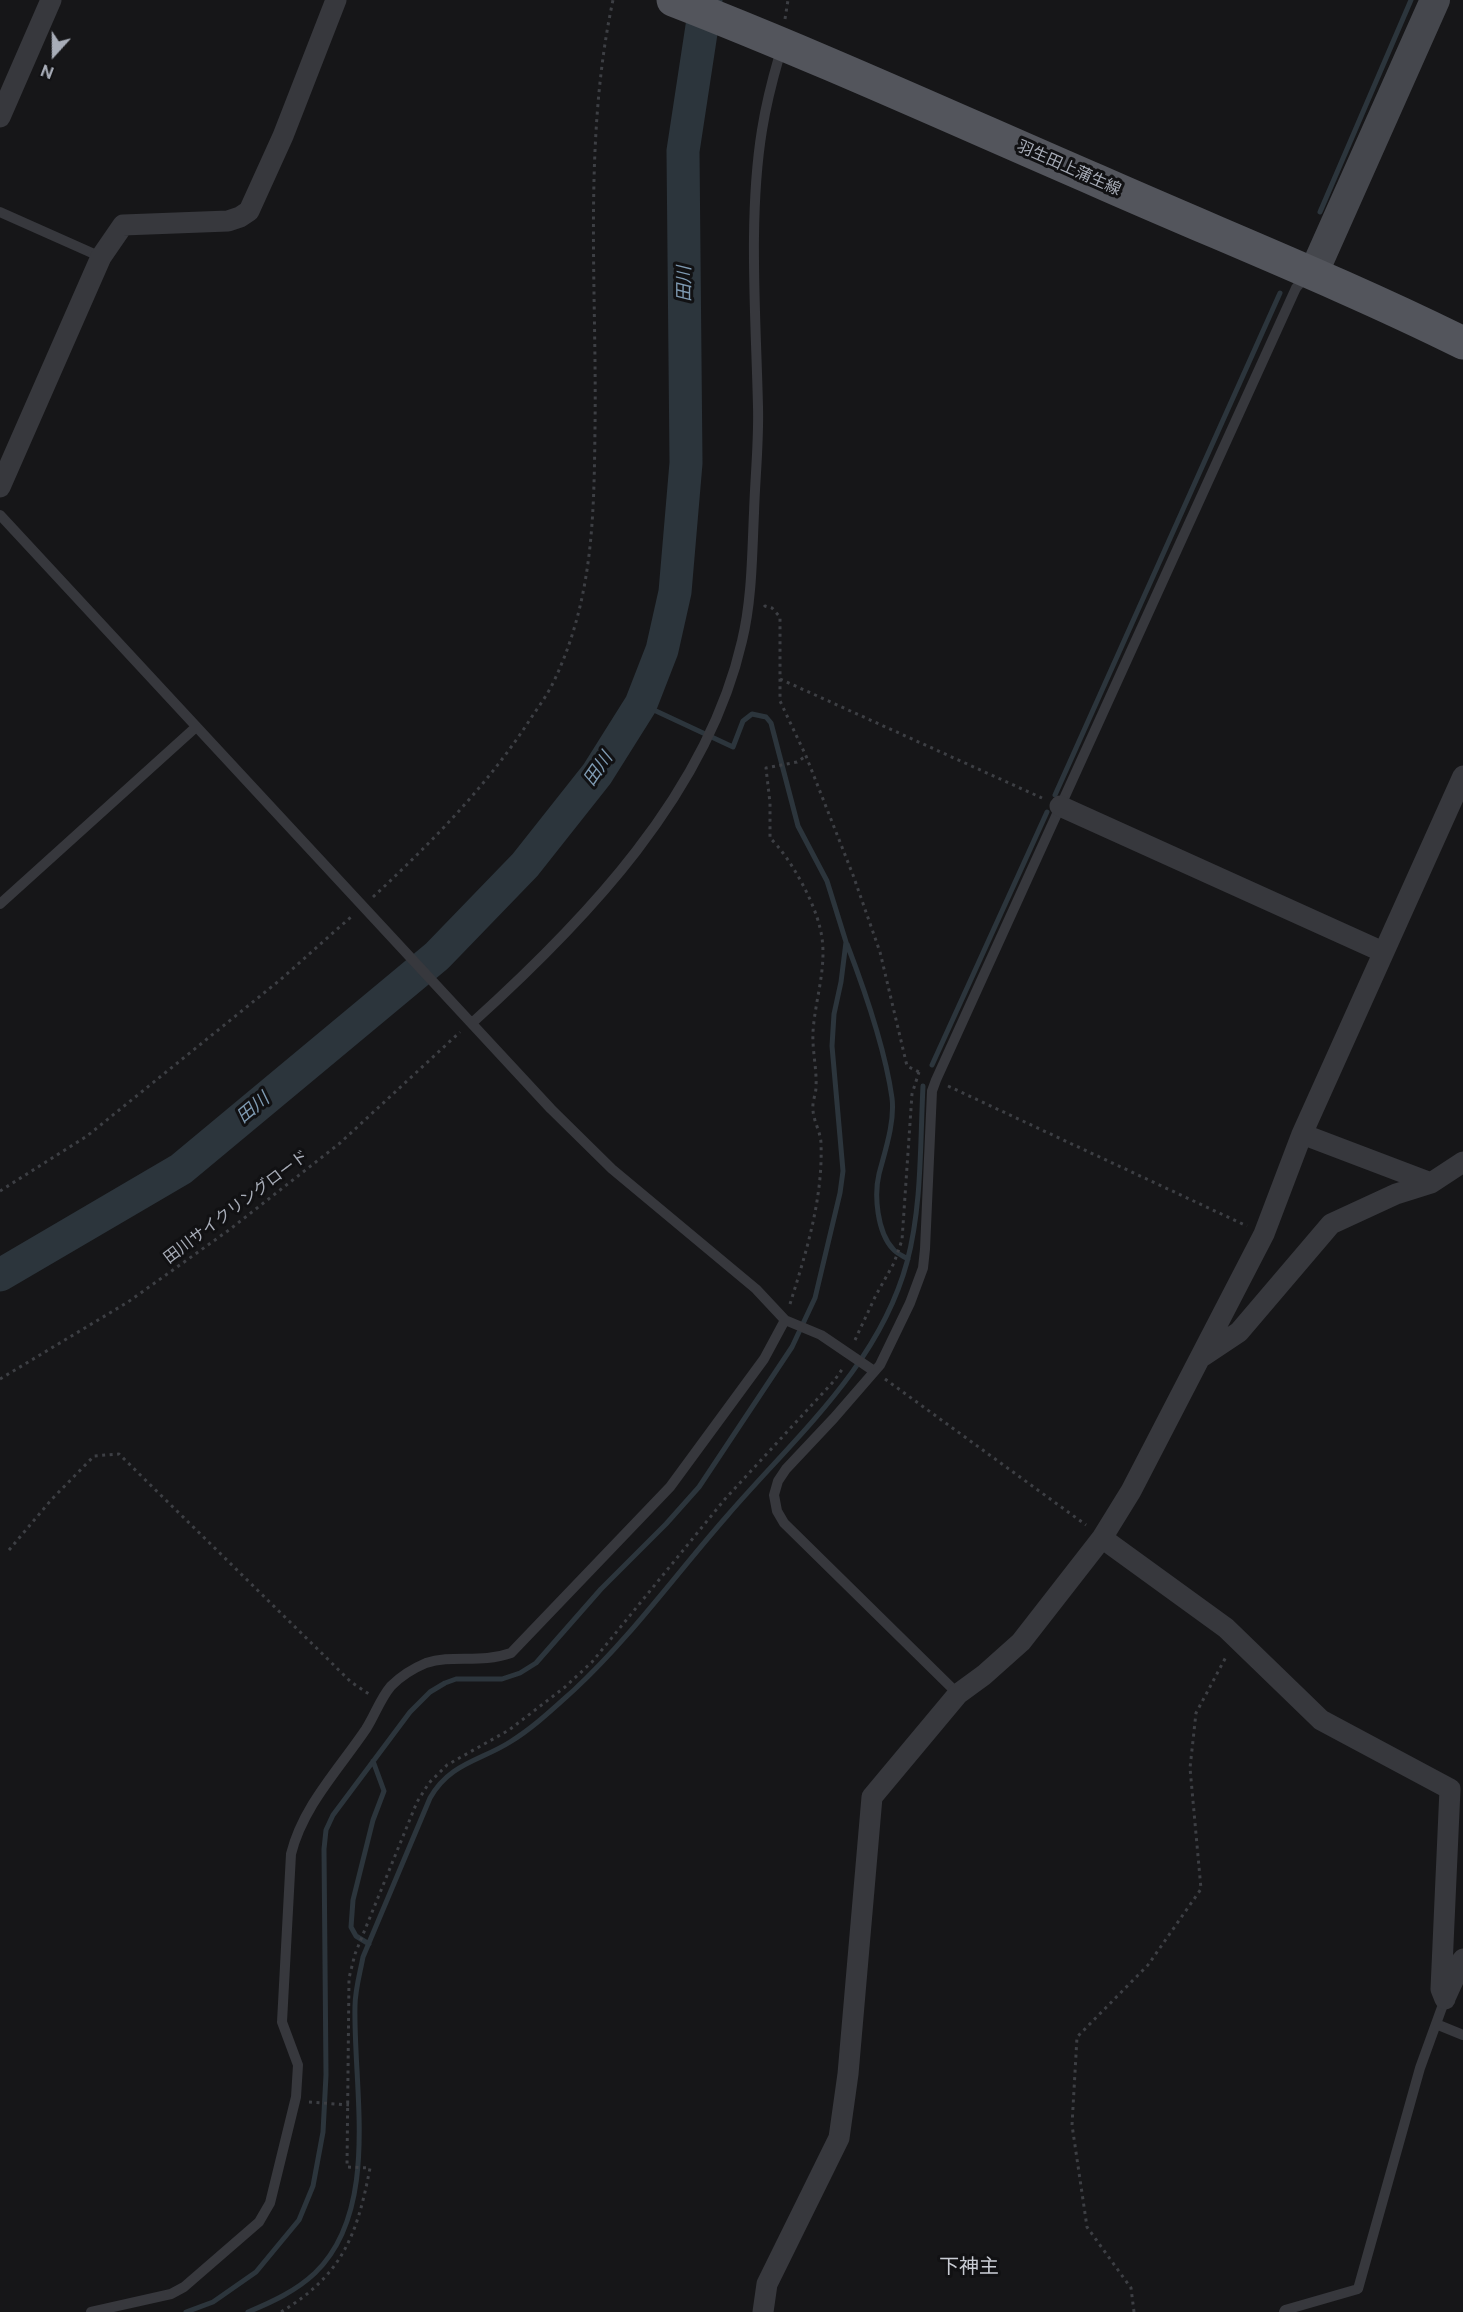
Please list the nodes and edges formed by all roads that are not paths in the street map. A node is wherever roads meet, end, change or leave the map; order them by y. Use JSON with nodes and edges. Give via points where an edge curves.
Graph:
{"nodes":[{"id":1,"x":51,"y":0,"type":"edge"},
{"id":2,"x":336,"y":0,"type":"edge"},
{"id":3,"x":673,"y":0,"type":"edge"},
{"id":4,"x":1435,"y":0,"type":"edge"},
{"id":5,"x":779,"y":41,"type":"junction"},
{"id":6,"x":0,"y":117,"type":"edge"},
{"id":7,"x":0,"y":212,"type":"edge"},
{"id":8,"x":101,"y":257,"type":"junction"},
{"id":9,"x":1313,"y":274,"type":"junction"},
{"id":10,"x":1463,"y":343,"type":"edge"},
{"id":11,"x":0,"y":488,"type":"edge"},
{"id":12,"x":0,"y":515,"type":"edge"},
{"id":13,"x":196,"y":728,"type":"junction"},
{"id":14,"x":1463,"y":776,"type":"edge"},
{"id":15,"x":1060,"y":806,"type":"junction"},
{"id":16,"x":0,"y":904,"type":"edge"},
{"id":17,"x":1383,"y":952,"type":"junction"},
{"id":18,"x":468,"y":1022,"type":"junction"},
{"id":19,"x":1302,"y":1134,"type":"junction"},
{"id":20,"x":1463,"y":1162,"type":"edge"},
{"id":21,"x":1431,"y":1184,"type":"junction"},
{"id":22,"x":785,"y":1320,"type":"junction"},
{"id":23,"x":1200,"y":1359,"type":"junction"},
{"id":24,"x":874,"y":1371,"type":"junction"},
{"id":25,"x":1102,"y":1538,"type":"junction"},
{"id":26,"x":958,"y":1694,"type":"junction"},
{"id":27,"x":1463,"y":1959,"type":"edge"},
{"id":28,"x":1445,"y":1999,"type":"junction"},
{"id":29,"x":1436,"y":2024,"type":"junction"},
{"id":30,"x":1463,"y":2036,"type":"edge"},
{"id":31,"x":91,"y":2312,"type":"edge"},
{"id":32,"x":763,"y":2312,"type":"edge"},
{"id":33,"x":1284,"y":2312,"type":"edge"}],
"edges":[{"from":1,"to":6,"type":"street"},
{"from":2,"to":8,"type":"street","via":[[283,136],[249,210],[228,221],[123,225]]},
{"from":3,"to":5,"type":"main road","name":"羽生田上蒲生線"},
{"from":4,"to":9,"type":"street"},
{"from":5,"to":9,"type":"main road","name":"羽生田上蒲生線"},
{"from":5,"to":18,"type":"lane","via":[[761,132],[757,178],[758,415],[753,527],[742,641],[732,675],[698,756],[649,835],[567,931],[512,987]]},
{"from":7,"to":8,"type":"lane"},
{"from":8,"to":11,"type":"street"},
{"from":9,"to":10,"type":"main road","name":"羽生田上蒲生線"},
{"from":9,"to":15,"type":"lane","via":[[1296,288]]},
{"from":12,"to":13,"type":"lane"},
{"from":13,"to":16,"type":"lane"},
{"from":13,"to":18,"type":"lane"},
{"from":14,"to":17,"type":"street"},
{"from":15,"to":17,"type":"street"},
{"from":15,"to":24,"type":"lane","via":[[932,1091],[923,1268],[910,1303]]},
{"from":17,"to":19,"type":"street"},
{"from":18,"to":22,"type":"lane","via":[[612,1169],[756,1288]]},
{"from":19,"to":21,"type":"street"},
{"from":19,"to":23,"type":"street","via":[[1264,1234]]},
{"from":20,"to":21,"type":"street"},
{"from":21,"to":23,"type":"street","via":[[1396,1194],[1331,1224],[1239,1332]]},
{"from":22,"to":24,"type":"lane","via":[[821,1335]]},
{"from":22,"to":31,"type":"lane","via":[[764,1359],[670,1487],[511,1653],[497,1658],[445,1659],[426,1664],[392,1685],[380,1702],[313,1803],[295,1837],[291,1854],[282,2022],[298,2065],[296,2097],[270,2203],[259,2222],[184,2287],[171,2294]]},
{"from":23,"to":25,"type":"street"},
{"from":24,"to":26,"type":"lane","via":[[786,1469],[774,1495],[777,1511],[783,1523]]},
{"from":25,"to":26,"type":"street","via":[[1021,1642]]},
{"from":25,"to":28,"type":"street","via":[[1236,1638],[1321,1720],[1450,1789],[1441,1989]]},
{"from":26,"to":32,"type":"street","via":[[872,1797],[839,2138],[767,2284]]},
{"from":27,"to":28,"type":"street"},
{"from":28,"to":29,"type":"lane"},
{"from":29,"to":30,"type":"lane"},
{"from":29,"to":33,"type":"lane","via":[[1358,2289]]}]}
